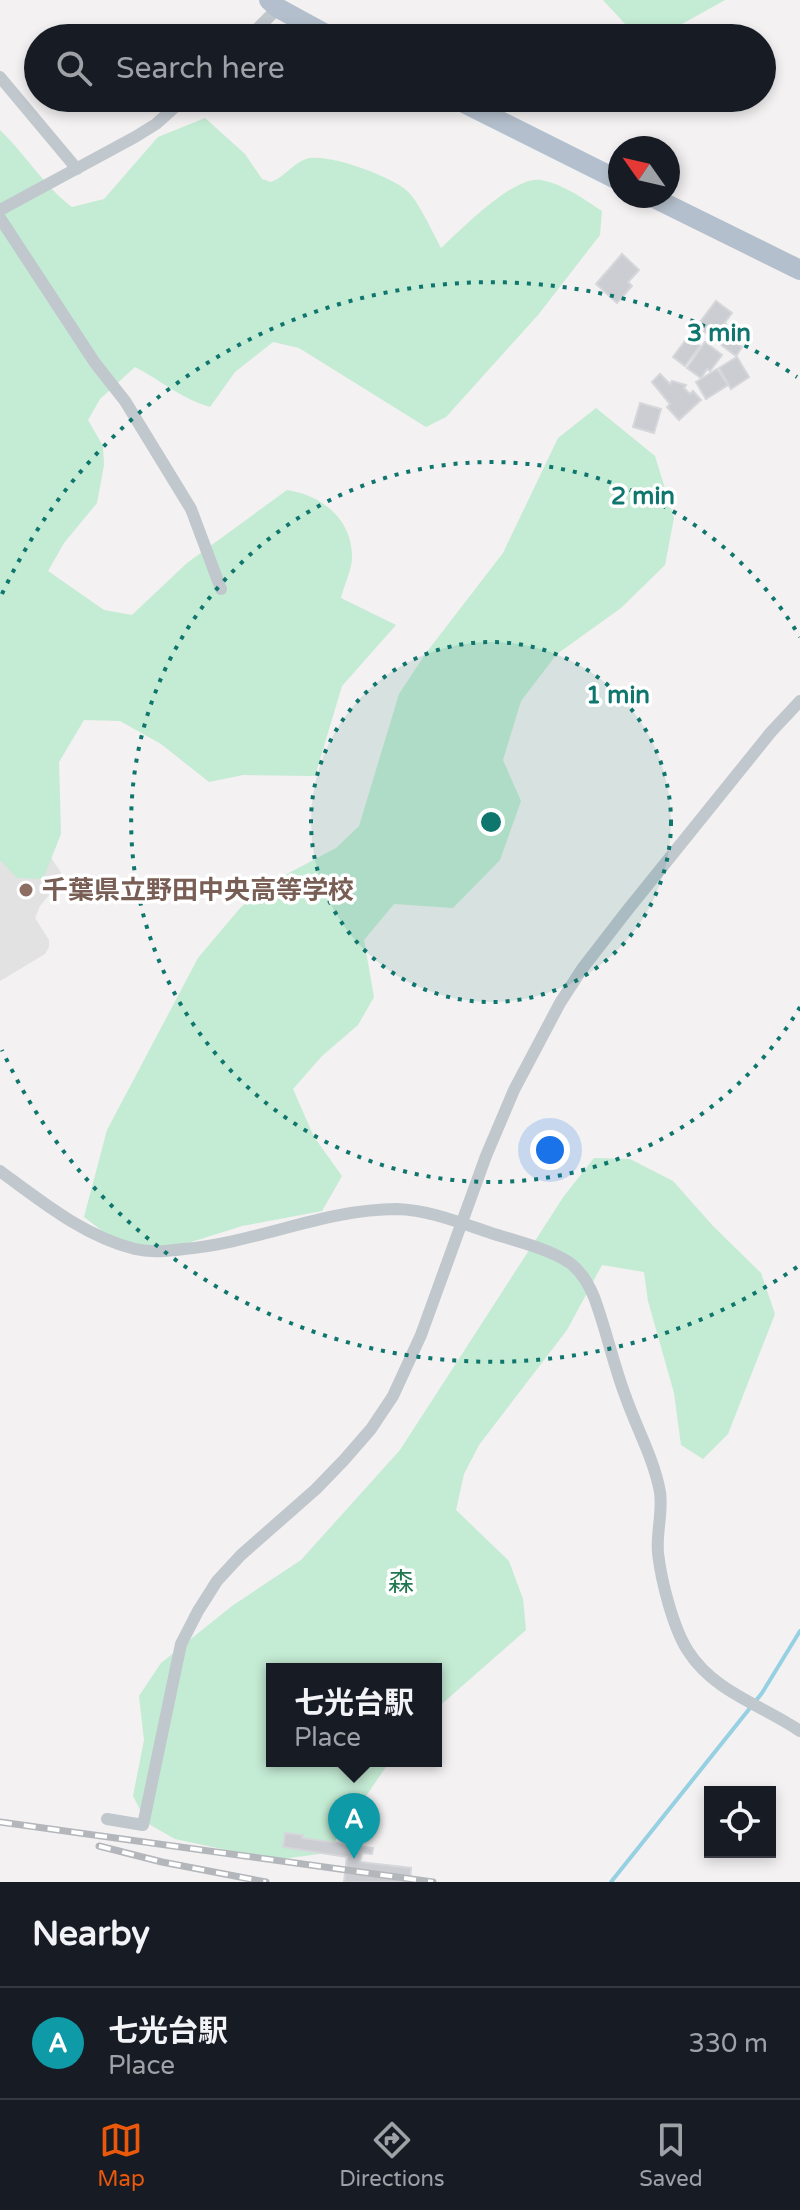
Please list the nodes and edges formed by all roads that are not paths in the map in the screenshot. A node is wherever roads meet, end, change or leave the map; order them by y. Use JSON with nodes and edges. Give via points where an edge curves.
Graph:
{"nodes":[{"id":1,"x":274,"y":4,"type":"edge"},
{"id":2,"x":259,"y":24,"type":"edge"},
{"id":3,"x":309,"y":24,"type":"edge"},
{"id":4,"x":0,"y":77,"type":"edge"},
{"id":5,"x":24,"y":106,"type":"edge"},
{"id":6,"x":29,"y":112,"type":"edge"},
{"id":7,"x":168,"y":112,"type":"edge"},
{"id":8,"x":482,"y":112,"type":"edge"},
{"id":9,"x":77,"y":169,"type":"junction"},
{"id":10,"x":608,"y":175,"type":"edge"},
{"id":11,"x":674,"y":208,"type":"edge"},
{"id":12,"x":0,"y":210,"type":"edge"},
{"id":13,"x":0,"y":218,"type":"edge"},
{"id":14,"x":800,"y":270,"type":"edge"},
{"id":15,"x":221,"y":589,"type":"dead end"},
{"id":16,"x":800,"y":701,"type":"edge"},
{"id":17,"x":0,"y":1171,"type":"edge"},
{"id":18,"x":461,"y":1223,"type":"junction"},
{"id":19,"x":800,"y":1731,"type":"edge"},
{"id":20,"x":107,"y":1819,"type":"dead end"}],
"edges":[{"from":1,"to":2,"type":"street"},
{"from":1,"to":3,"type":"main road"},
{"from":4,"to":5,"type":"street"},
{"from":6,"to":9,"type":"street"},
{"from":7,"to":9,"type":"street","via":[[146,131]]},
{"from":8,"to":10,"type":"main road"},
{"from":9,"to":12,"type":"street"},
{"from":11,"to":14,"type":"main road"},
{"from":13,"to":15,"type":"street","via":[[125,401],[191,509]]},
{"from":16,"to":18,"type":"street","via":[[574,980],[514,1090]]},
{"from":17,"to":18,"type":"street","via":[[74,1223],[137,1250],[201,1248],[359,1212],[398,1209]]},
{"from":18,"to":19,"type":"street","via":[[564,1260],[584,1278],[660,1493],[658,1551],[688,1651],[723,1686]]},
{"from":18,"to":20,"type":"street","via":[[410,1364],[371,1429],[316,1489],[241,1555],[198,1611],[181,1644],[143,1825]]}]}
